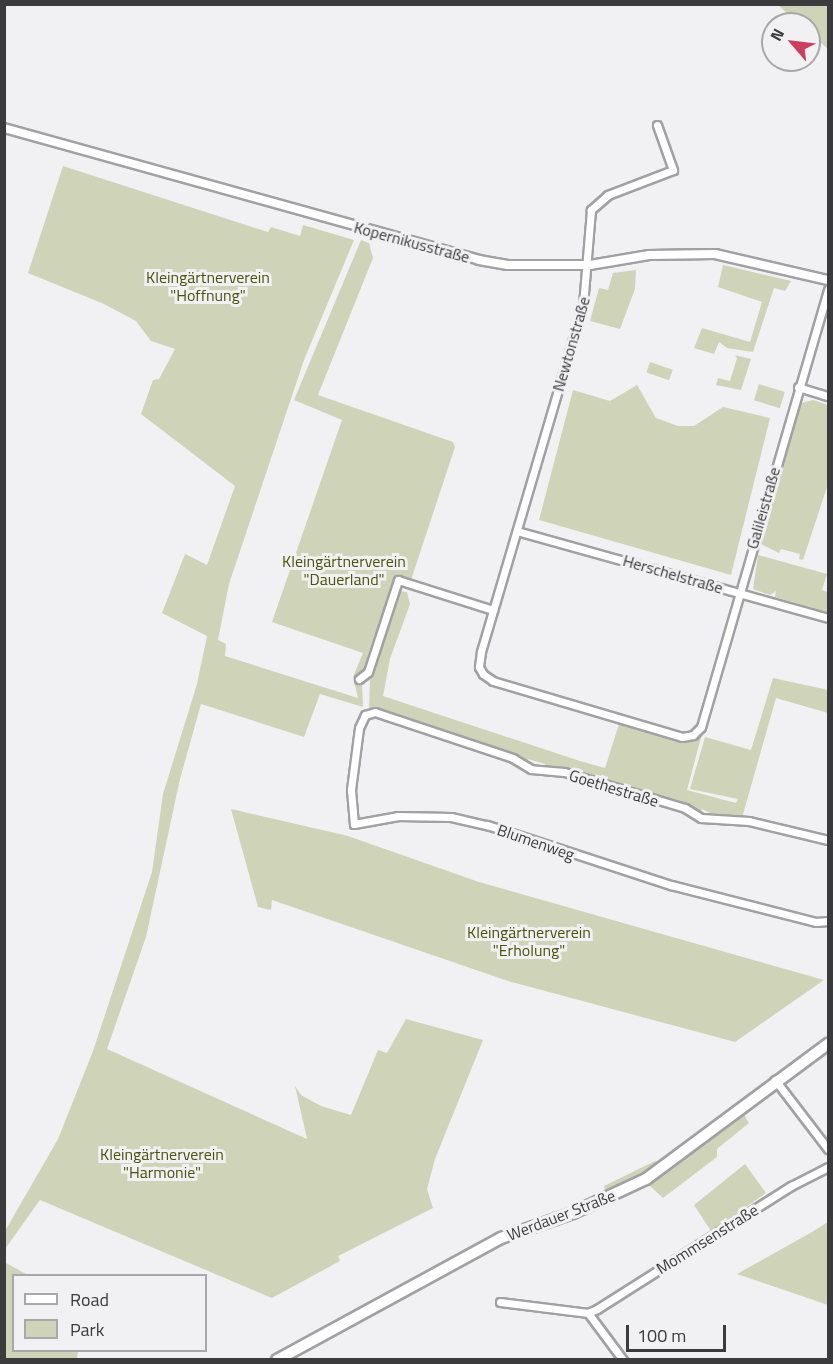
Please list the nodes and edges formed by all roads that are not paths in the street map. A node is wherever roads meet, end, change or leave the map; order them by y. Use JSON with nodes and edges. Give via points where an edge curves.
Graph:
{"nodes":[{"id":1,"x":657,"y":125,"type":"dead end"},
{"id":2,"x":4,"y":128,"type":"edge"},
{"id":3,"x":590,"y":265,"type":"junction"},
{"id":4,"x":828,"y":280,"type":"edge"},
{"id":5,"x":828,"y":290,"type":"edge"},
{"id":6,"x":798,"y":387,"type":"junction"},
{"id":7,"x":828,"y":396,"type":"edge"},
{"id":8,"x":517,"y":531,"type":"junction"},
{"id":9,"x":738,"y":592,"type":"junction"},
{"id":10,"x":493,"y":610,"type":"junction"},
{"id":11,"x":828,"y":618,"type":"edge"},
{"id":12,"x":359,"y":679,"type":"dead end"},
{"id":13,"x":368,"y":712,"type":"joint"},
{"id":14,"x":701,"y":727,"type":"joint"},
{"id":15,"x":828,"y":840,"type":"edge"},
{"id":16,"x":828,"y":921,"type":"edge"},
{"id":17,"x":828,"y":1044,"type":"edge"},
{"id":18,"x":775,"y":1080,"type":"junction"},
{"id":19,"x":828,"y":1149,"type":"edge"},
{"id":20,"x":828,"y":1167,"type":"edge"},
{"id":21,"x":500,"y":1302,"type":"dead end"},
{"id":22,"x":588,"y":1313,"type":"junction"},
{"id":23,"x":277,"y":1359,"type":"edge"},
{"id":24,"x":623,"y":1359,"type":"edge"}],
"edges":[{"from":1,"to":3,"type":"street","name":"Newtonstraße","via":[[673,170],[621,189],[596,203],[589,218]]},
{"from":2,"to":3,"type":"street","name":"Kopernikusstraße","via":[[456,255],[508,265]]},
{"from":3,"to":4,"type":"street","name":"Kopernikusstraße","via":[[649,255],[715,254]]},
{"from":3,"to":8,"type":"street","name":"Newtonstraße","via":[[584,305]]},
{"from":5,"to":6,"type":"street","name":"Galileistraße"},
{"from":6,"to":7,"type":"street"},
{"from":6,"to":9,"type":"street","name":"Galileistraße"},
{"from":8,"to":9,"type":"street","name":"Herschelstraße"},
{"from":8,"to":10,"type":"street","name":"Newtonstraße"},
{"from":9,"to":11,"type":"street","name":"Herschelstraße"},
{"from":9,"to":14,"type":"street","name":"Galileistraße"},
{"from":10,"to":12,"type":"street","via":[[398,580],[368,672]]},
{"from":10,"to":14,"type":"street","name":"Newtonstraße","via":[[478,667],[493,681],[682,737],[693,735]]},
{"from":13,"to":15,"type":"street","name":"Goethestraße","via":[[504,755],[531,768],[564,772],[685,808],[701,818],[756,823]]},
{"from":13,"to":16,"type":"street","name":"Blumenweg","via":[[355,743],[351,790],[354,824],[398,816],[451,817],[671,885],[816,922]]},
{"from":17,"to":18,"type":"main road","name":"Werdauer Straße"},
{"from":18,"to":19,"type":"street"},
{"from":18,"to":23,"type":"main road","name":"Werdauer Straße","via":[[646,1179],[573,1213],[501,1238]]},
{"from":20,"to":22,"type":"street","name":"Mommsenstraße"},
{"from":21,"to":22,"type":"street"},
{"from":22,"to":24,"type":"street"}]}
